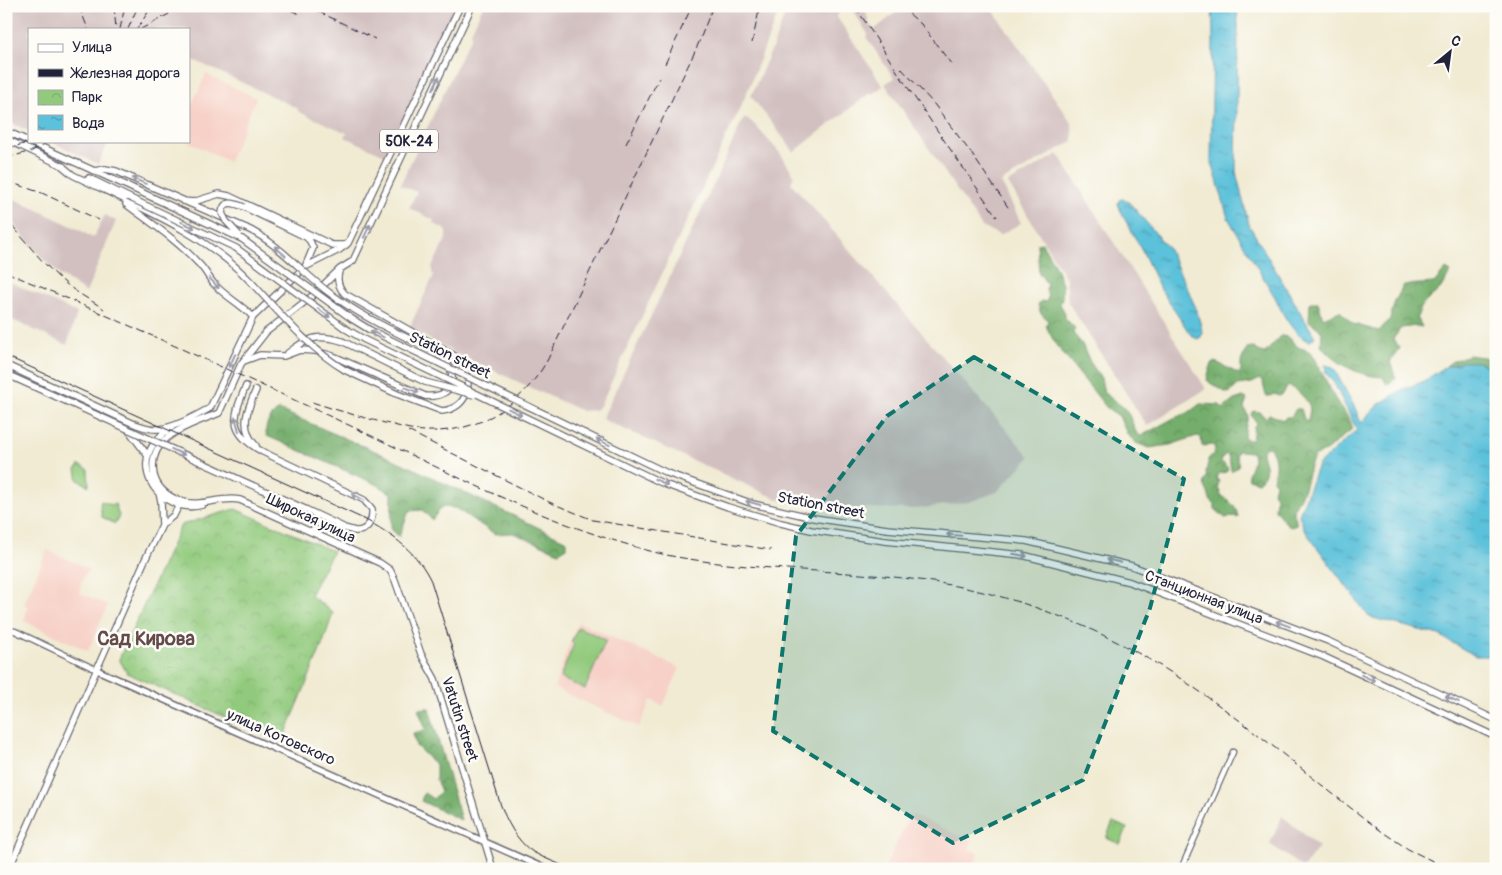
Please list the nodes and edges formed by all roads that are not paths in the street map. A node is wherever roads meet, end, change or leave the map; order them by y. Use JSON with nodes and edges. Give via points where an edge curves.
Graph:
{"nodes":[{"id":1,"x":460,"y":6,"type":"edge"},
{"id":2,"x":472,"y":6,"type":"edge"},
{"id":3,"x":6,"y":131,"type":"edge"},
{"id":4,"x":6,"y":139,"type":"edge"},
{"id":5,"x":28,"y":141,"type":"edge"},
{"id":6,"x":30,"y":142,"type":"edge"},
{"id":7,"x":64,"y":158,"type":"junction"},
{"id":8,"x":61,"y":165,"type":"junction"},
{"id":9,"x":94,"y":171,"type":"junction"},
{"id":10,"x":112,"y":194,"type":"junction"},
{"id":11,"x":183,"y":201,"type":"junction"},
{"id":12,"x":242,"y":239,"type":"junction"},
{"id":13,"x":347,"y":244,"type":"junction"},
{"id":14,"x":305,"y":267,"type":"junction"},
{"id":15,"x":340,"y":269,"type":"junction"},
{"id":16,"x":253,"y":316,"type":"junction"},
{"id":17,"x":284,"y":356,"type":"junction"},
{"id":18,"x":242,"y":362,"type":"junction"},
{"id":19,"x":6,"y":365,"type":"edge"},
{"id":20,"x":6,"y":373,"type":"edge"},
{"id":21,"x":246,"y":386,"type":"dead end"},
{"id":22,"x":256,"y":390,"type":"dead end"},
{"id":23,"x":487,"y":399,"type":"junction"},
{"id":24,"x":178,"y":423,"type":"junction"},
{"id":25,"x":263,"y":452,"type":"junction"},
{"id":26,"x":148,"y":456,"type":"junction"},
{"id":27,"x":159,"y":493,"type":"junction"},
{"id":28,"x":180,"y":503,"type":"junction"},
{"id":29,"x":162,"y":525,"type":"junction"},
{"id":30,"x":346,"y":528,"type":"junction"},
{"id":31,"x":306,"y":530,"type":"junction"},
{"id":32,"x":396,"y":580,"type":"joint"},
{"id":33,"x":6,"y":630,"type":"edge"},
{"id":34,"x":97,"y":670,"type":"junction"},
{"id":35,"x":1496,"y":720,"type":"edge"},
{"id":36,"x":1496,"y":737,"type":"edge"},
{"id":37,"x":1233,"y":752,"type":"dead end"},
{"id":38,"x":484,"y":841,"type":"junction"},
{"id":39,"x":9,"y":869,"type":"edge"},
{"id":40,"x":493,"y":869,"type":"edge"},
{"id":41,"x":546,"y":869,"type":"edge"},
{"id":42,"x":1181,"y":869,"type":"edge"}],
"edges":[{"from":1,"to":13,"type":"main road","number":"50К-24"},
{"from":15,"to":2,"type":"main road","number":"50К-24","one_way":true,"via":[[353,261]]},
{"from":3,"to":5,"type":"main road","name":"Station street"},
{"from":4,"to":8,"type":"main road"},
{"from":6,"to":7,"type":"main road","name":"Station street"},
{"from":7,"to":8,"type":"main road"},
{"from":7,"to":9,"type":"main road","name":"Station street"},
{"from":8,"to":10,"type":"main road","via":[[73,175]]},
{"from":8,"to":23,"type":"main road","name":"Station street","one_way":true,"bridge":true,"via":[[236,248],[355,334]]},
{"from":11,"to":9,"type":"main road","one_way":true,"via":[[116,171]]},
{"from":9,"to":12,"type":"main road","name":"Station street","bridge":true},
{"from":10,"to":15,"type":"main road","bridge":true,"via":[[168,222],[235,266],[328,360],[435,409],[448,410],[456,406],[469,385],[466,367],[460,359],[350,298],[341,290]]},
{"from":10,"to":16,"type":"main road","one_way":true,"via":[[171,237],[200,264],[211,282]]},
{"from":11,"to":13,"type":"main road","via":[[193,202],[219,194],[229,196],[332,245]]},
{"from":17,"to":11,"type":"main road","one_way":true,"bridge":true,"via":[[300,350],[333,356],[425,396],[442,395],[452,378],[450,365],[438,353],[332,295],[269,242],[246,228]]},
{"from":12,"to":14,"type":"main road","bridge":true,"via":[[222,213],[229,203],[306,237],[313,248]]},
{"from":35,"to":12,"type":"main road","name":"Station street","one_way":true,"bridge":true,"via":[[1328,641],[1132,566],[1026,542],[886,529],[814,518],[746,502],[667,473],[365,328]]},
{"from":13,"to":14,"type":"main road","number":"50К-24"},
{"from":14,"to":16,"type":"main road","number":"50К-24"},
{"from":15,"to":18,"type":"main road","number":"50К-24","via":[[312,297],[266,332]]},
{"from":16,"to":24,"type":"main road","one_way":true,"via":[[210,408]]},
{"from":17,"to":18,"type":"main road","via":[[260,355]]},
{"from":17,"to":23,"type":"main road","bridge":true,"via":[[310,338],[320,336],[342,341],[425,382]]},
{"from":18,"to":28,"type":"main road","via":[[219,413],[182,428],[164,440],[155,454],[152,463],[157,484]]},
{"from":19,"to":24,"type":"main road","via":[[132,424],[160,429]]},
{"from":20,"to":26,"type":"main road","via":[[127,428]]},
{"from":20,"to":30,"type":"main road","one_way":true,"bridge":true},
{"from":25,"to":21,"type":"main road","one_way":true,"via":[[244,439],[236,423],[237,407]]},
{"from":22,"to":25,"type":"main road","via":[[246,414],[245,426],[250,438]]},
{"from":23,"to":36,"type":"main road","name":"Station street","one_way":true,"bridge":true,"via":[[664,484],[781,523],[885,541],[1022,555],[1130,582],[1324,657]]},
{"from":24,"to":26,"type":"main road","via":[[159,438]]},
{"from":30,"to":25,"type":"main road","one_way":true,"via":[[354,531],[367,527],[373,516],[368,503]]},
{"from":26,"to":27,"type":"main road","via":[[150,478]]},
{"from":27,"to":28,"type":"main road"},
{"from":27,"to":29,"type":"main road"},
{"from":28,"to":29,"type":"main road","via":[[174,515]]},
{"from":28,"to":31,"type":"main road","name":"Широкая улица","via":[[193,507],[232,498]]},
{"from":29,"to":34,"type":"main road"},
{"from":30,"to":31,"type":"main road"},
{"from":31,"to":32,"type":"main road","name":"Широкая улица","via":[[380,563]]},
{"from":32,"to":38,"type":"main road","name":"Vatutin street","via":[[421,654],[435,679]]},
{"from":33,"to":34,"type":"street","name":"улица Котовского","via":[[15,631]]},
{"from":34,"to":38,"type":"main road","name":"улица Котовского"},
{"from":34,"to":39,"type":"main road"},
{"from":37,"to":42,"type":"street"},
{"from":38,"to":40,"type":"main road","name":"Vatutin street"},
{"from":38,"to":41,"type":"main road","name":"улица Котовского"}]}
